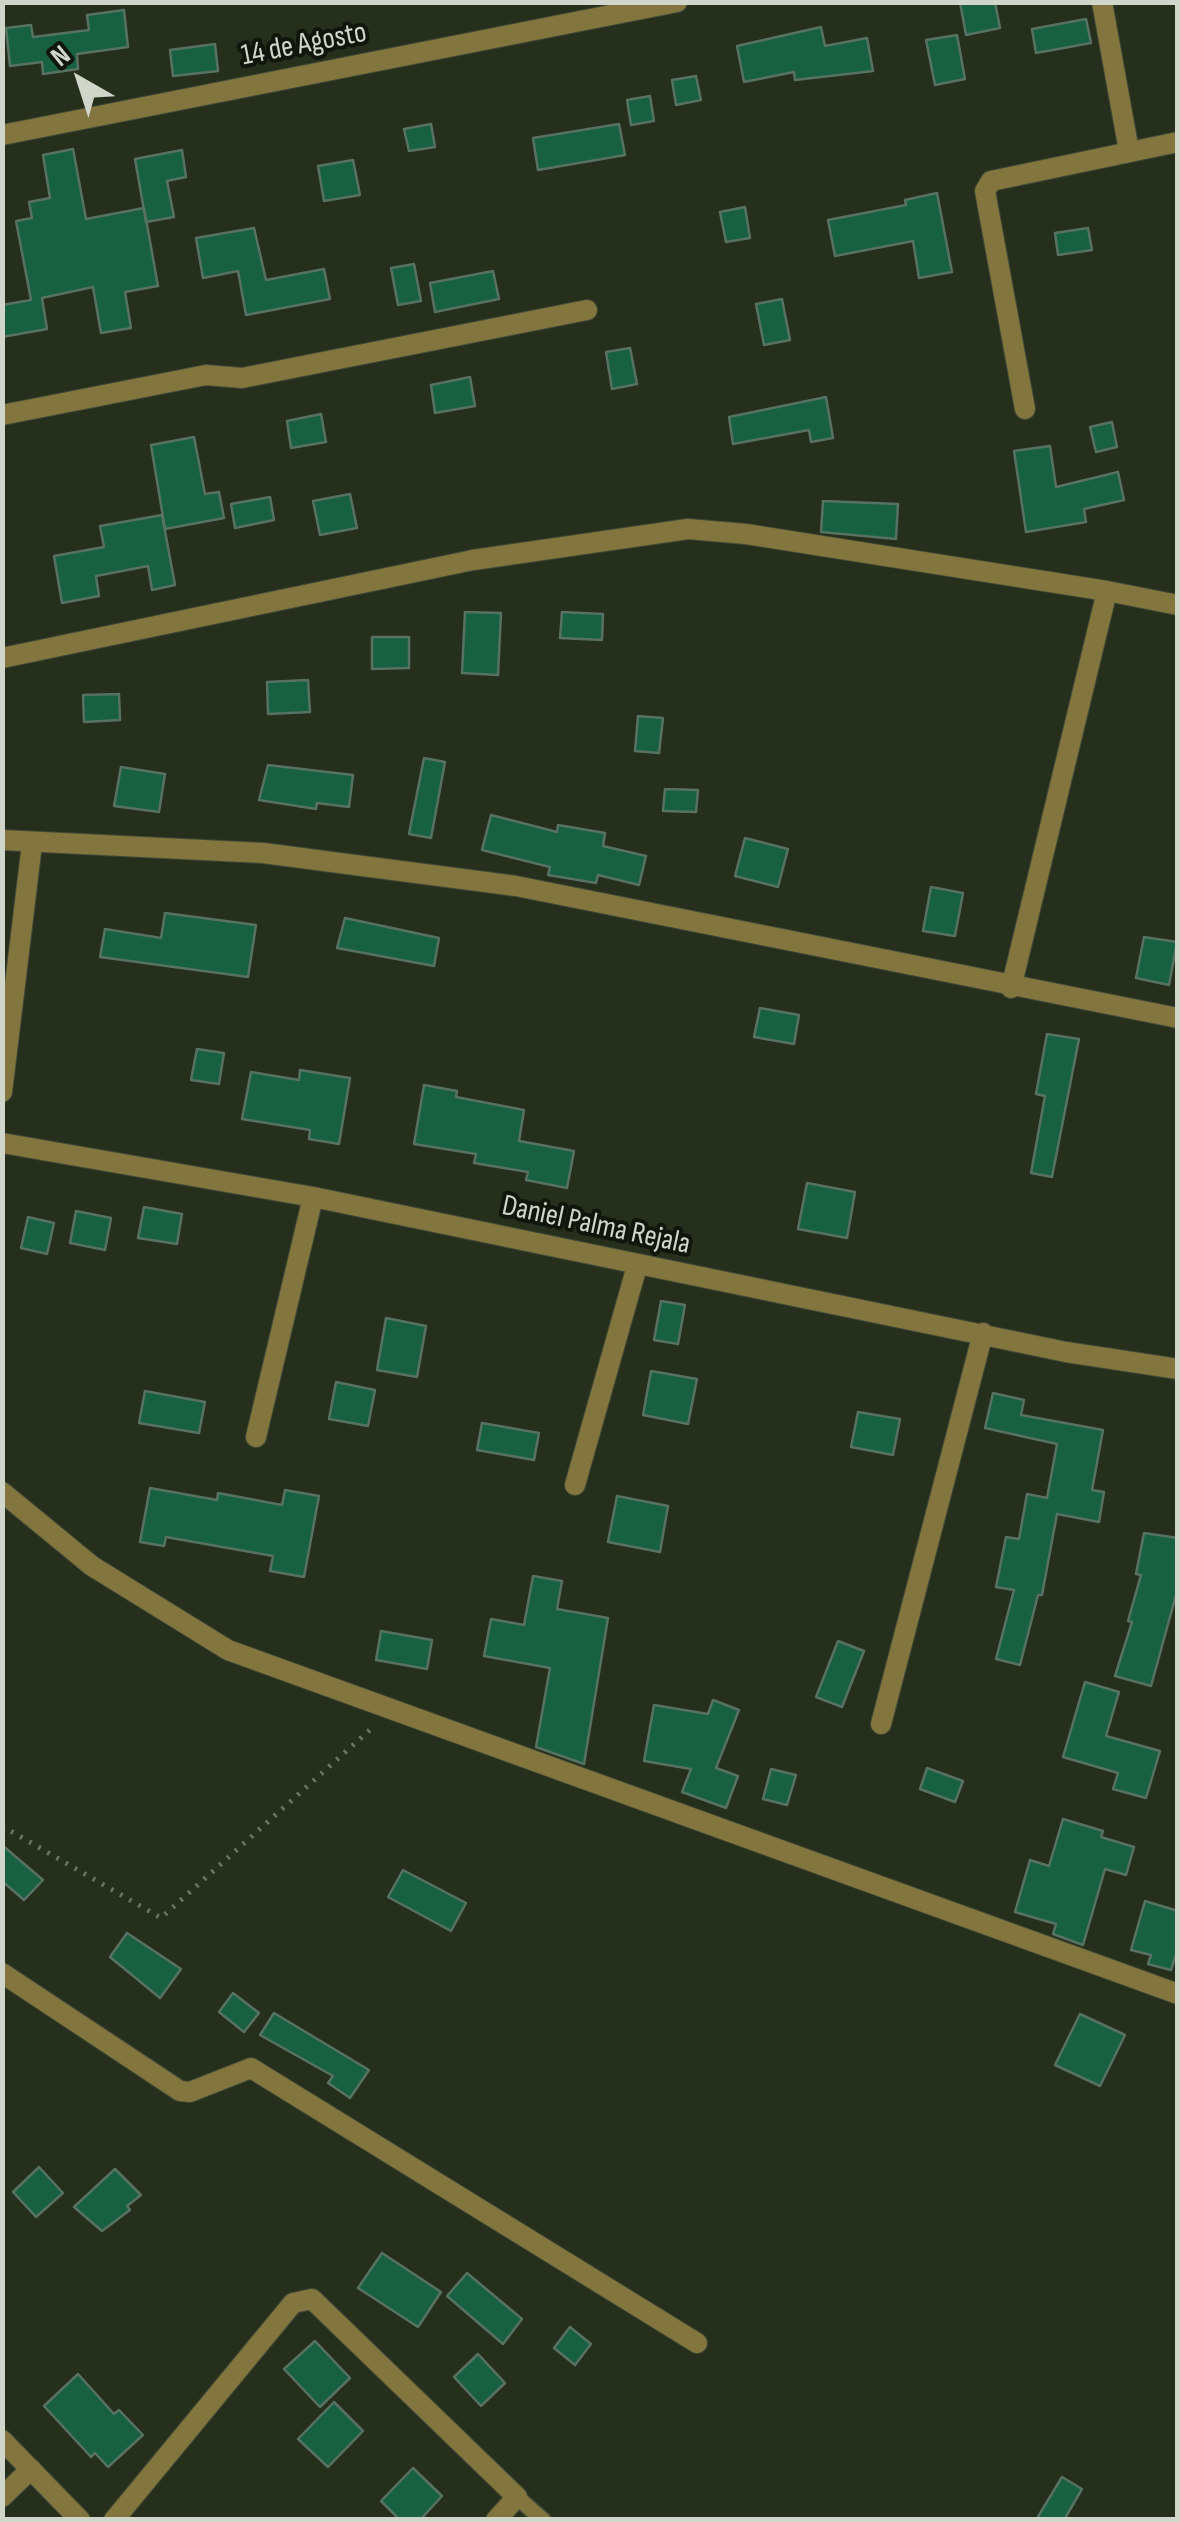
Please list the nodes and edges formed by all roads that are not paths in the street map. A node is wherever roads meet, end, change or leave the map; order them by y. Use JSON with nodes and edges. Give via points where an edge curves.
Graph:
{"nodes":[{"id":1,"x":677,"y":2,"type":"edge"},
{"id":2,"x":1102,"y":2,"type":"edge"},
{"id":3,"x":2,"y":135,"type":"edge"},
{"id":4,"x":1178,"y":142,"type":"edge"},
{"id":5,"x":1129,"y":151,"type":"junction"},
{"id":6,"x":587,"y":310,"type":"dead end"},
{"id":7,"x":1025,"y":410,"type":"dead end"},
{"id":8,"x":2,"y":415,"type":"edge"},
{"id":9,"x":1107,"y":591,"type":"junction"},
{"id":10,"x":1178,"y":606,"type":"edge"},
{"id":11,"x":2,"y":658,"type":"edge"},
{"id":12,"x":2,"y":840,"type":"edge"},
{"id":13,"x":32,"y":844,"type":"junction"},
{"id":14,"x":1011,"y":988,"type":"junction"},
{"id":15,"x":1178,"y":1018,"type":"edge"},
{"id":16,"x":2,"y":1092,"type":"edge"},
{"id":17,"x":2,"y":1142,"type":"edge"},
{"id":18,"x":312,"y":1198,"type":"junction"},
{"id":19,"x":637,"y":1266,"type":"junction"},
{"id":20,"x":982,"y":1333,"type":"junction"},
{"id":21,"x":1178,"y":1369,"type":"edge"},
{"id":22,"x":256,"y":1438,"type":"dead end"},
{"id":23,"x":575,"y":1485,"type":"dead end"},
{"id":24,"x":2,"y":1492,"type":"edge"},
{"id":25,"x":881,"y":1724,"type":"dead end"},
{"id":26,"x":2,"y":1973,"type":"edge"},
{"id":27,"x":1178,"y":1994,"type":"edge"},
{"id":28,"x":697,"y":2343,"type":"dead end"},
{"id":29,"x":2,"y":2440,"type":"edge"},
{"id":30,"x":31,"y":2468,"type":"junction"},
{"id":31,"x":517,"y":2496,"type":"junction"},
{"id":32,"x":2,"y":2497,"type":"edge"},
{"id":33,"x":80,"y":2520,"type":"edge"},
{"id":34,"x":114,"y":2520,"type":"edge"},
{"id":35,"x":496,"y":2520,"type":"edge"},
{"id":36,"x":543,"y":2520,"type":"edge"}],
"edges":[{"from":1,"to":3,"type":"street","name":"14 de Agosto"},
{"from":2,"to":5,"type":"street"},
{"from":4,"to":5,"type":"street"},
{"from":5,"to":7,"type":"street","via":[[991,181],[985,191]]},
{"from":6,"to":8,"type":"street","via":[[242,378],[206,375]]},
{"from":9,"to":10,"type":"street"},
{"from":9,"to":11,"type":"street","via":[[688,529],[472,560]]},
{"from":9,"to":14,"type":"street"},
{"from":12,"to":13,"type":"street"},
{"from":13,"to":14,"type":"street","via":[[263,853],[516,886]]},
{"from":13,"to":16,"type":"street"},
{"from":14,"to":15,"type":"street"},
{"from":17,"to":18,"type":"street","name":"Daniel Palma Rejala"},
{"from":18,"to":19,"type":"street","name":"Daniel Palma Rejala"},
{"from":18,"to":22,"type":"street"},
{"from":19,"to":20,"type":"street","name":"Daniel Palma Rejala"},
{"from":19,"to":23,"type":"street"},
{"from":20,"to":21,"type":"street","name":"Daniel Palma Rejala"},
{"from":20,"to":25,"type":"street"},
{"from":24,"to":27,"type":"street","via":[[92,1566],[228,1650]]},
{"from":26,"to":28,"type":"street","via":[[180,2091],[251,2068]]},
{"from":29,"to":30,"type":"street"},
{"from":30,"to":32,"type":"street"},
{"from":30,"to":33,"type":"street"},
{"from":31,"to":34,"type":"street","via":[[312,2299],[304,2299],[293,2303]]},
{"from":31,"to":35,"type":"street"},
{"from":31,"to":36,"type":"lane"}]}
